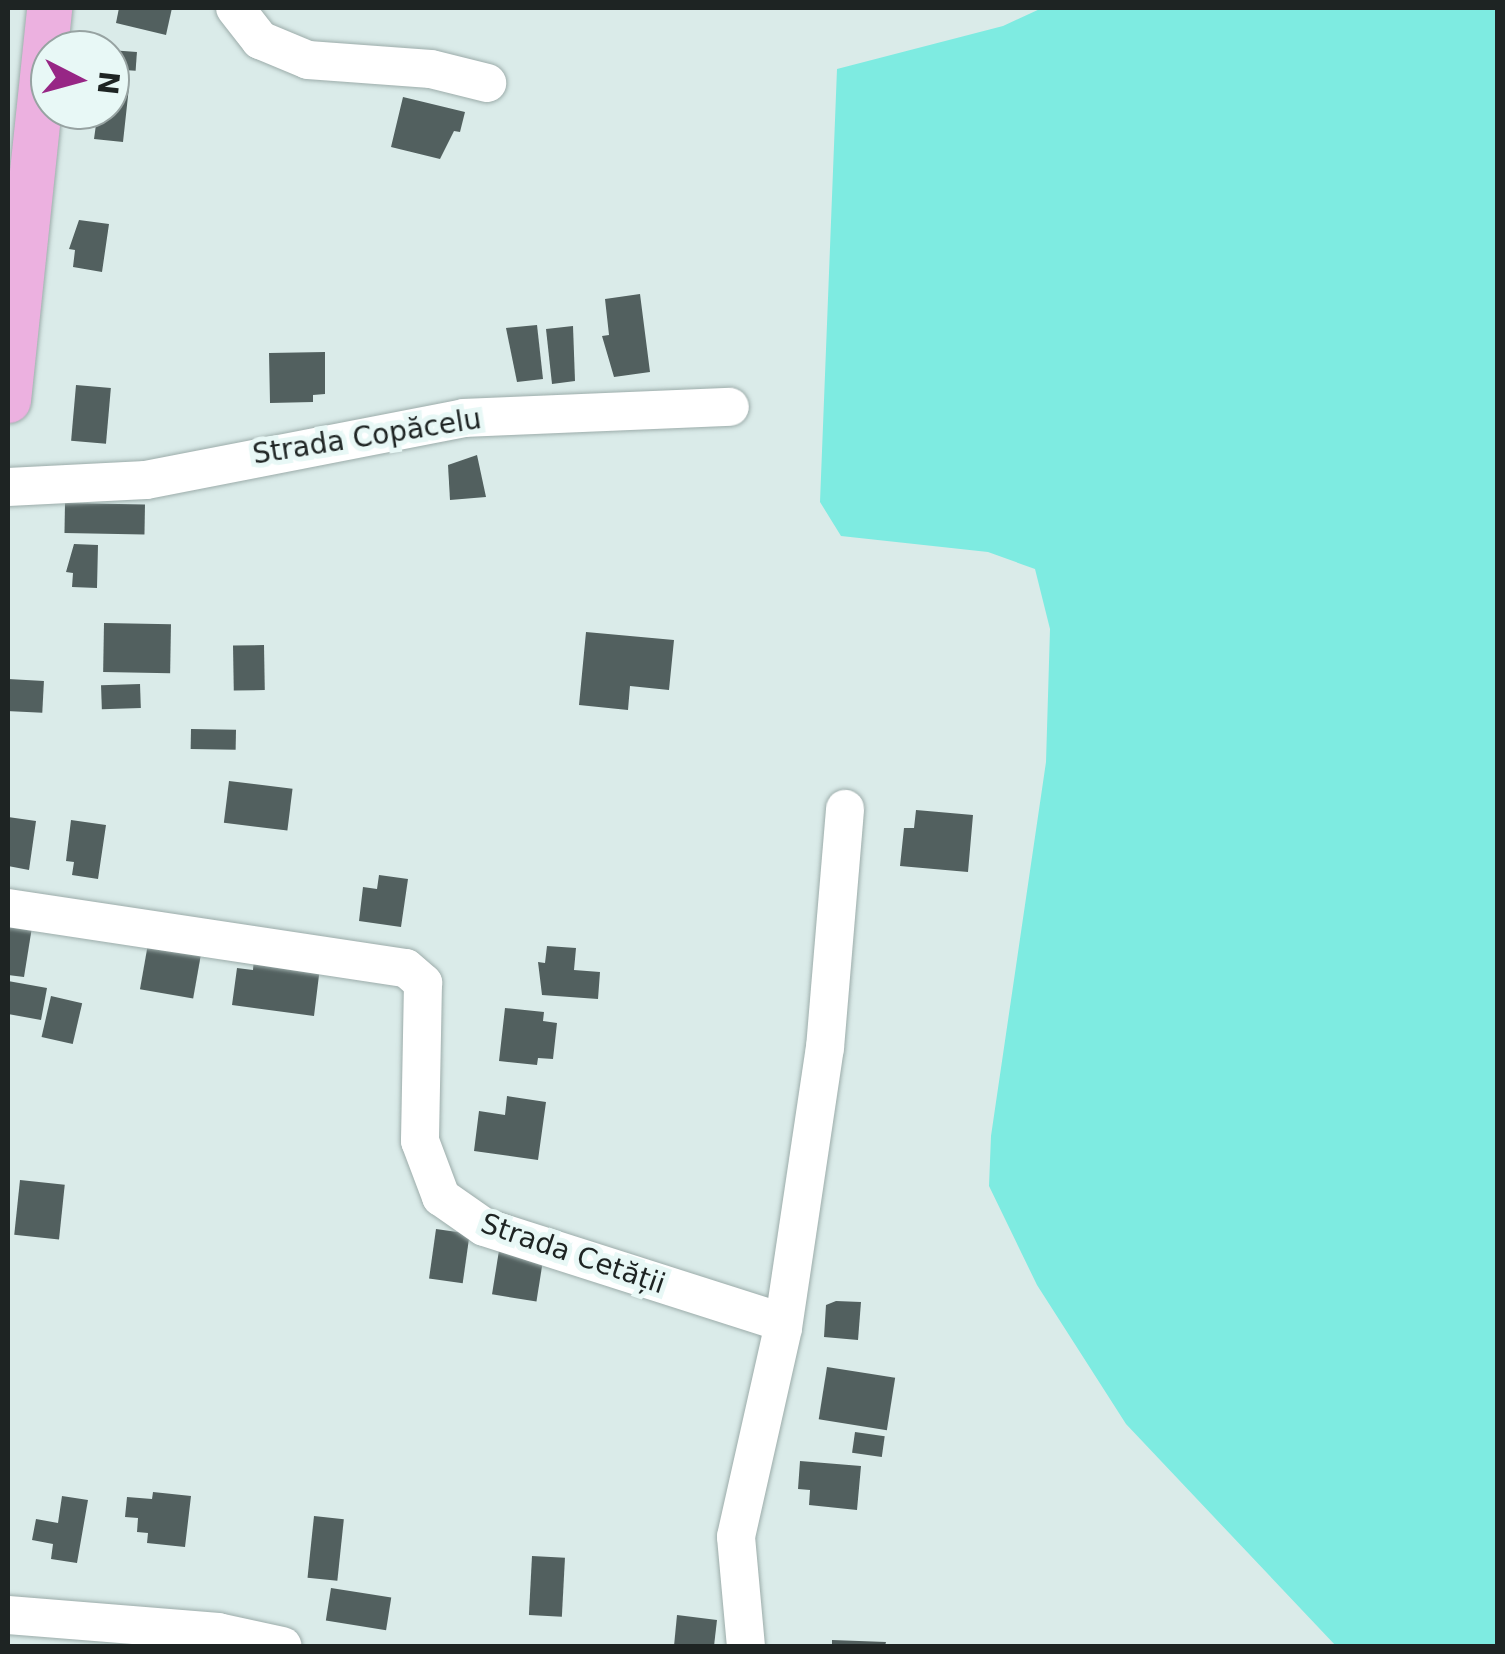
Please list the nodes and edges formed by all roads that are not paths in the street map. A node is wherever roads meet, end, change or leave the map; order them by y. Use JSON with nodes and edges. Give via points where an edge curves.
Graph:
{"nodes":[{"id":1,"x":48,"y":8,"type":"edge"},
{"id":2,"x":235,"y":8,"type":"edge"},
{"id":3,"x":487,"y":83,"type":"dead end"},
{"id":4,"x":8,"y":400,"type":"edge"},
{"id":5,"x":730,"y":407,"type":"dead end"},
{"id":6,"x":8,"y":487,"type":"edge"},
{"id":7,"x":845,"y":809,"type":"dead end"},
{"id":8,"x":8,"y":908,"type":"edge"},
{"id":9,"x":784,"y":1328,"type":"junction"},
{"id":10,"x":8,"y":1615,"type":"edge"},
{"id":11,"x":283,"y":1646,"type":"edge"},
{"id":12,"x":746,"y":1646,"type":"edge"}],
"edges":[{"from":1,"to":4,"type":"main road"},
{"from":2,"to":3,"type":"street","via":[[260,40],[308,60],[431,69]]},
{"from":5,"to":6,"type":"street","name":"Strada Copăcelu","via":[[464,418],[146,480]]},
{"from":7,"to":9,"type":"street","via":[[825,1048]]},
{"from":8,"to":9,"type":"street","name":"Strada Cetății","via":[[406,968],[422,983],[420,1141],[441,1198],[484,1227]]},
{"from":9,"to":12,"type":"street","via":[[736,1536]]},
{"from":10,"to":11,"type":"street","via":[[218,1632]]}]}
